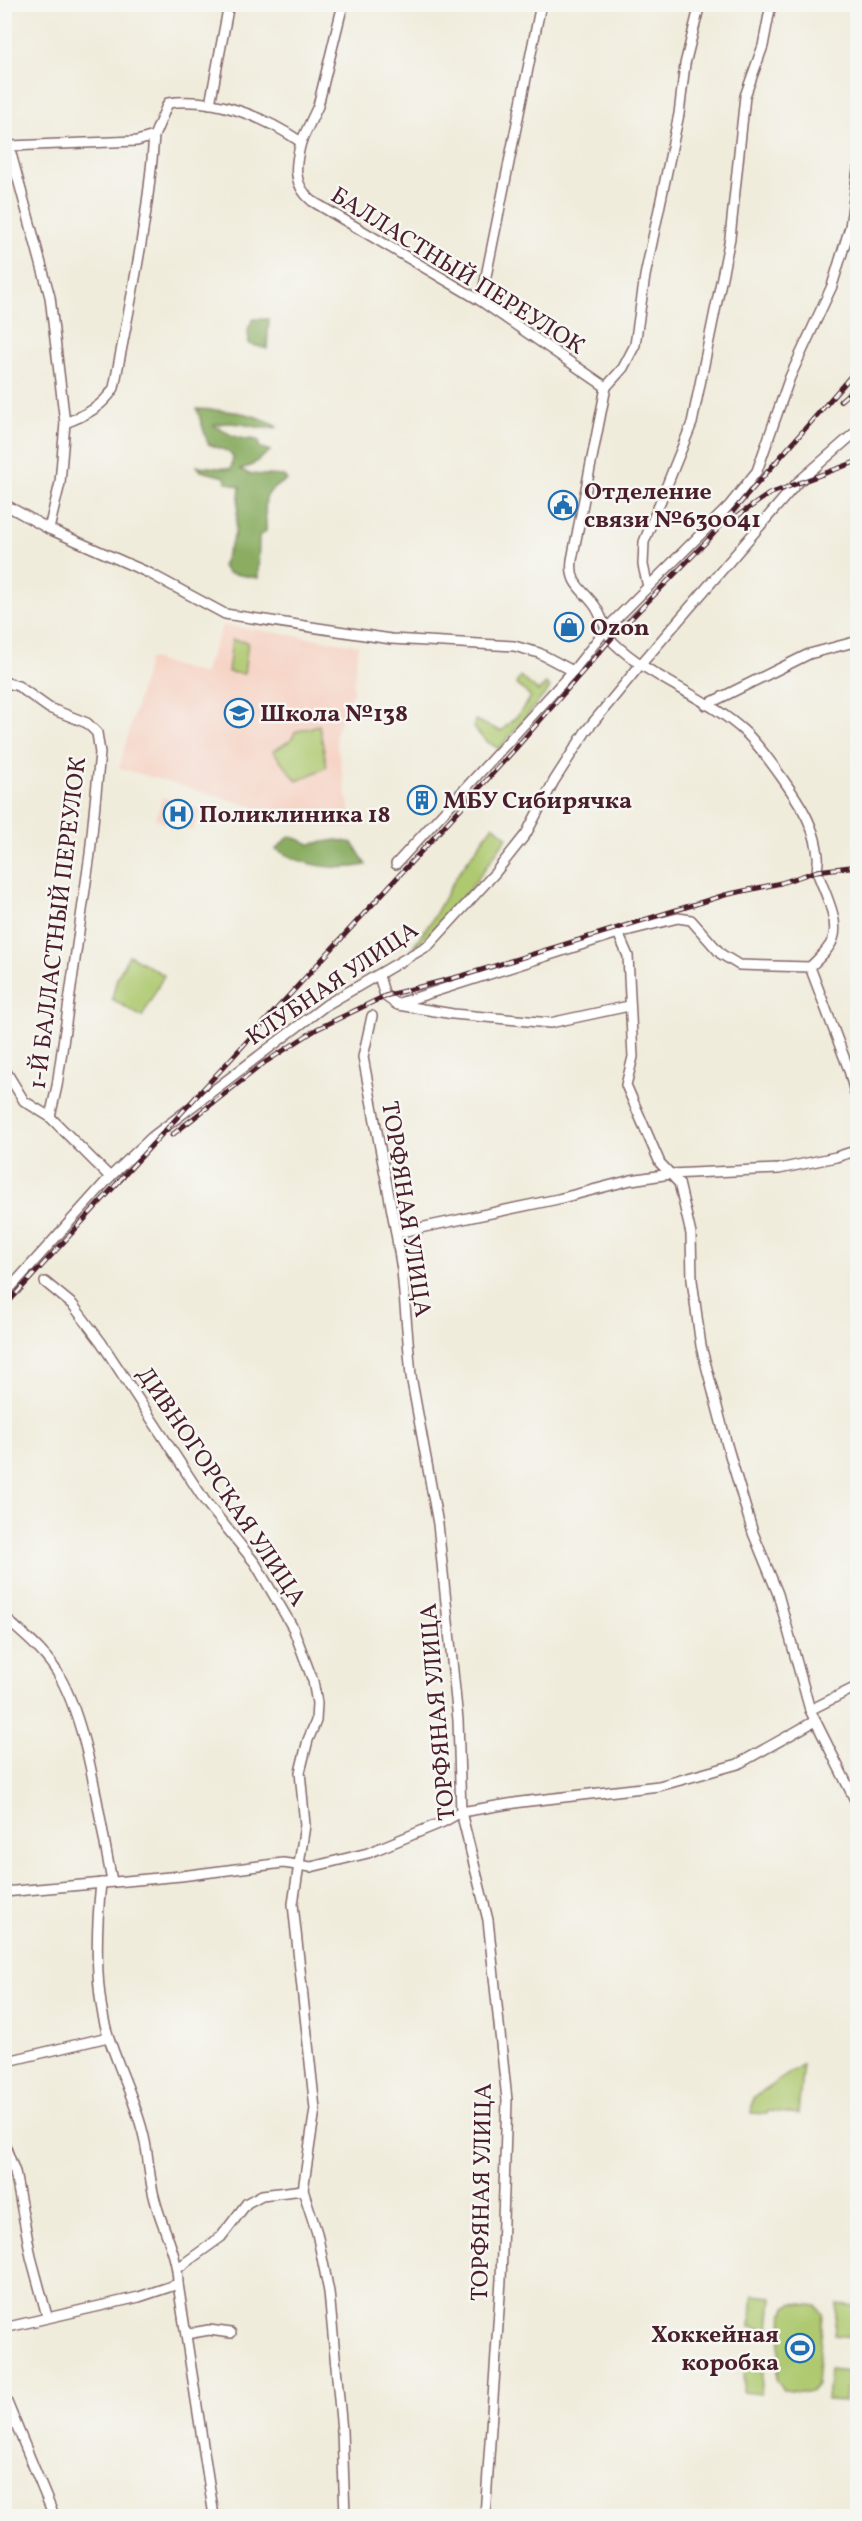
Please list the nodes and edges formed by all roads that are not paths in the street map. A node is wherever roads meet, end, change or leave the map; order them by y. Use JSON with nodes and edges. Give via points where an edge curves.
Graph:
{"nodes":[{"id":1,"x":229,"y":4,"type":"edge"},
{"id":2,"x":343,"y":4,"type":"edge"},
{"id":3,"x":541,"y":4,"type":"edge"},
{"id":4,"x":700,"y":4,"type":"edge"},
{"id":5,"x":771,"y":4,"type":"edge"},
{"id":6,"x":210,"y":104,"type":"junction"},
{"id":7,"x":154,"y":136,"type":"junction"},
{"id":8,"x":302,"y":142,"type":"junction"},
{"id":9,"x":7,"y":145,"type":"edge"},
{"id":10,"x":858,"y":169,"type":"edge"},
{"id":11,"x":481,"y":302,"type":"junction"},
{"id":12,"x":606,"y":387,"type":"junction"},
{"id":13,"x":65,"y":423,"type":"junction"},
{"id":14,"x":858,"y":430,"type":"edge"},
{"id":15,"x":4,"y":504,"type":"edge"},
{"id":16,"x":49,"y":529,"type":"junction"},
{"id":17,"x":648,"y":587,"type":"junction"},
{"id":18,"x":607,"y":628,"type":"junction"},
{"id":19,"x":858,"y":640,"type":"edge"},
{"id":20,"x":641,"y":664,"type":"junction"},
{"id":21,"x":573,"y":671,"type":"junction"},
{"id":22,"x":4,"y":682,"type":"edge"},
{"id":23,"x":706,"y":705,"type":"junction"},
{"id":24,"x":396,"y":864,"type":"dead end"},
{"id":25,"x":618,"y":933,"type":"junction"},
{"id":26,"x":810,"y":967,"type":"junction"},
{"id":27,"x":379,"y":976,"type":"junction"},
{"id":28,"x":396,"y":1004,"type":"junction"},
{"id":29,"x":629,"y":1006,"type":"junction"},
{"id":30,"x":372,"y":1016,"type":"dead end"},
{"id":31,"x":4,"y":1068,"type":"edge"},
{"id":32,"x":853,"y":1069,"type":"edge"},
{"id":33,"x":858,"y":1105,"type":"edge"},
{"id":34,"x":50,"y":1117,"type":"junction"},
{"id":35,"x":858,"y":1150,"type":"edge"},
{"id":36,"x":670,"y":1174,"type":"junction"},
{"id":37,"x":110,"y":1177,"type":"junction"},
{"id":38,"x":396,"y":1233,"type":"junction"},
{"id":39,"x":45,"y":1282,"type":"dead end"},
{"id":40,"x":4,"y":1294,"type":"edge"},
{"id":41,"x":4,"y":1617,"type":"edge"},
{"id":42,"x":858,"y":1686,"type":"edge"},
{"id":43,"x":810,"y":1710,"type":"junction"},
{"id":44,"x":815,"y":1721,"type":"junction"},
{"id":45,"x":858,"y":1806,"type":"edge"},
{"id":46,"x":461,"y":1812,"type":"junction"},
{"id":47,"x":299,"y":1866,"type":"junction"},
{"id":48,"x":112,"y":1881,"type":"junction"},
{"id":49,"x":101,"y":1884,"type":"junction"},
{"id":50,"x":4,"y":1892,"type":"edge"},
{"id":51,"x":108,"y":2037,"type":"junction"},
{"id":52,"x":4,"y":2062,"type":"edge"},
{"id":53,"x":4,"y":2143,"type":"edge"},
{"id":54,"x":303,"y":2190,"type":"junction"},
{"id":55,"x":178,"y":2268,"type":"junction"},
{"id":56,"x":178,"y":2283,"type":"junction"},
{"id":57,"x":47,"y":2316,"type":"junction"},
{"id":58,"x":4,"y":2328,"type":"edge"},
{"id":59,"x":231,"y":2333,"type":"dead end"},
{"id":60,"x":186,"y":2334,"type":"junction"},
{"id":61,"x":4,"y":2395,"type":"edge"},
{"id":62,"x":54,"y":2517,"type":"edge"},
{"id":63,"x":214,"y":2517,"type":"edge"},
{"id":64,"x":345,"y":2517,"type":"edge"},
{"id":65,"x":484,"y":2517,"type":"edge"}],
"edges":[{"from":1,"to":6,"type":"street"},
{"from":2,"to":8,"type":"street","name":"БАЛЛАСТНЫЙ ПЕРЕУЛОК","via":[[318,106]]},
{"from":3,"to":11,"type":"street"},
{"from":4,"to":12,"type":"street","via":[[685,64],[635,345],[623,368]]},
{"from":5,"to":17,"type":"street","via":[[763,46],[745,96],[730,238],[692,423],[644,542],[643,565]]},
{"from":6,"to":7,"type":"street","via":[[168,102]]},
{"from":6,"to":8,"type":"street","via":[[267,120]]},
{"from":7,"to":9,"type":"street","via":[[128,143]]},
{"from":7,"to":13,"type":"street","via":[[141,254],[114,388],[105,402]]},
{"from":8,"to":11,"type":"street","name":"БАЛЛАСТНЫЙ ПЕРЕУЛОК","via":[[295,165],[303,194]]},
{"from":9,"to":13,"type":"street","via":[[50,297]]},
{"from":10,"to":17,"type":"street","via":[[850,227],[832,286],[790,376],[757,471],[729,506]]},
{"from":11,"to":12,"type":"street","name":"БАЛЛАСТНЫЙ ПЕРЕУЛОК"},
{"from":12,"to":18,"type":"street","via":[[571,571],[575,584],[595,606]]},
{"from":13,"to":16,"type":"street","via":[[60,483]]},
{"from":14,"to":20,"type":"street","name":"КЛУБНАЯ УЛИЦА","via":[[796,483]]},
{"from":15,"to":16,"type":"street"},
{"from":16,"to":21,"type":"street","via":[[149,573],[225,614],[392,639],[514,646]]},
{"from":17,"to":18,"type":"street"},
{"from":18,"to":20,"type":"street","via":[[610,640]]},
{"from":18,"to":21,"type":"street"},
{"from":19,"to":23,"type":"street","via":[[809,654]]},
{"from":20,"to":23,"type":"street"},
{"from":20,"to":27,"type":"street","name":"КЛУБНАЯ УЛИЦА","via":[[586,731],[526,834],[495,873],[429,945]]},
{"from":21,"to":24,"type":"street"},
{"from":22,"to":34,"type":"street","name":"1-Й БАЛЛАСТНЫЙ ПЕРЕУЛОК","via":[[18,686],[49,708],[87,723],[97,733],[100,753],[90,854]]},
{"from":23,"to":26,"type":"street","via":[[745,732],[776,770],[810,824],[818,857],[817,871],[834,927],[834,938]]},
{"from":25,"to":26,"type":"street","via":[[678,918],[691,920],[721,954],[739,965]]},
{"from":25,"to":28,"type":"street"},
{"from":25,"to":29,"type":"street","via":[[628,956]]},
{"from":26,"to":32,"type":"street"},
{"from":27,"to":28,"type":"street","via":[[385,996]]},
{"from":27,"to":37,"type":"street","name":"КЛУБНАЯ УЛИЦА","via":[[326,1005],[224,1081],[152,1137]]},
{"from":28,"to":29,"type":"street","via":[[441,1013],[550,1023]]},
{"from":29,"to":36,"type":"street","via":[[633,1057],[626,1085],[660,1163]]},
{"from":30,"to":38,"type":"street","name":"ТОРФЯНАЯ УЛИЦА","via":[[363,1057]]},
{"from":31,"to":34,"type":"street","name":"1-Й БАЛЛАСТНЫЙ ПЕРЕУЛОК","via":[[24,1101]]},
{"from":32,"to":33,"type":"street"},
{"from":34,"to":37,"type":"street","name":"1-Й БАЛЛАСТНЫЙ ПЕРЕУЛОК"},
{"from":35,"to":36,"type":"street","via":[[779,1169]]},
{"from":36,"to":38,"type":"street"},
{"from":36,"to":43,"type":"street","via":[[680,1183],[692,1234],[692,1280],[700,1346],[750,1522],[778,1594]]},
{"from":37,"to":40,"type":"street","name":"КЛУБНАЯ УЛИЦА"},
{"from":38,"to":46,"type":"street","name":"ТОРФЯНАЯ УЛИЦА","via":[[411,1376],[448,1603]]},
{"from":39,"to":47,"type":"street","name":"ДИВНОГОРСКАЯ УЛИЦА","via":[[73,1305],[101,1342],[205,1501],[255,1563],[293,1628],[317,1703],[316,1721],[300,1772],[305,1825]]},
{"from":41,"to":48,"type":"street","via":[[40,1649],[60,1676],[73,1704]]},
{"from":42,"to":43,"type":"street"},
{"from":43,"to":44,"type":"street"},
{"from":44,"to":45,"type":"street"},
{"from":44,"to":46,"type":"street","via":[[738,1764],[659,1785]]},
{"from":46,"to":47,"type":"street","via":[[368,1853],[311,1867]]},
{"from":46,"to":65,"type":"street","name":"ТОРФЯНАЯ УЛИЦА","via":[[488,1920],[507,2100],[501,2280]]},
{"from":47,"to":48,"type":"street","via":[[283,1863]]},
{"from":47,"to":54,"type":"street","name":"ДИВНОГОРСКАЯ УЛИЦА","via":[[293,1904],[315,2109]]},
{"from":48,"to":49,"type":"street"},
{"from":49,"to":50,"type":"street"},
{"from":49,"to":51,"type":"street","via":[[97,1954]]},
{"from":51,"to":52,"type":"street"},
{"from":51,"to":55,"type":"street","via":[[144,2137],[154,2200]]},
{"from":53,"to":57,"type":"street","via":[[15,2172]]},
{"from":54,"to":55,"type":"street","via":[[262,2195],[247,2203],[220,2237]]},
{"from":54,"to":64,"type":"street","name":"ДИВНОГОРСКАЯ УЛИЦА","via":[[329,2292],[342,2431]]},
{"from":55,"to":56,"type":"street"},
{"from":56,"to":57,"type":"street","via":[[139,2297]]},
{"from":56,"to":60,"type":"street"},
{"from":57,"to":58,"type":"street"},
{"from":59,"to":60,"type":"street","via":[[209,2330]]},
{"from":60,"to":63,"type":"street"},
{"from":61,"to":62,"type":"street"}]}
